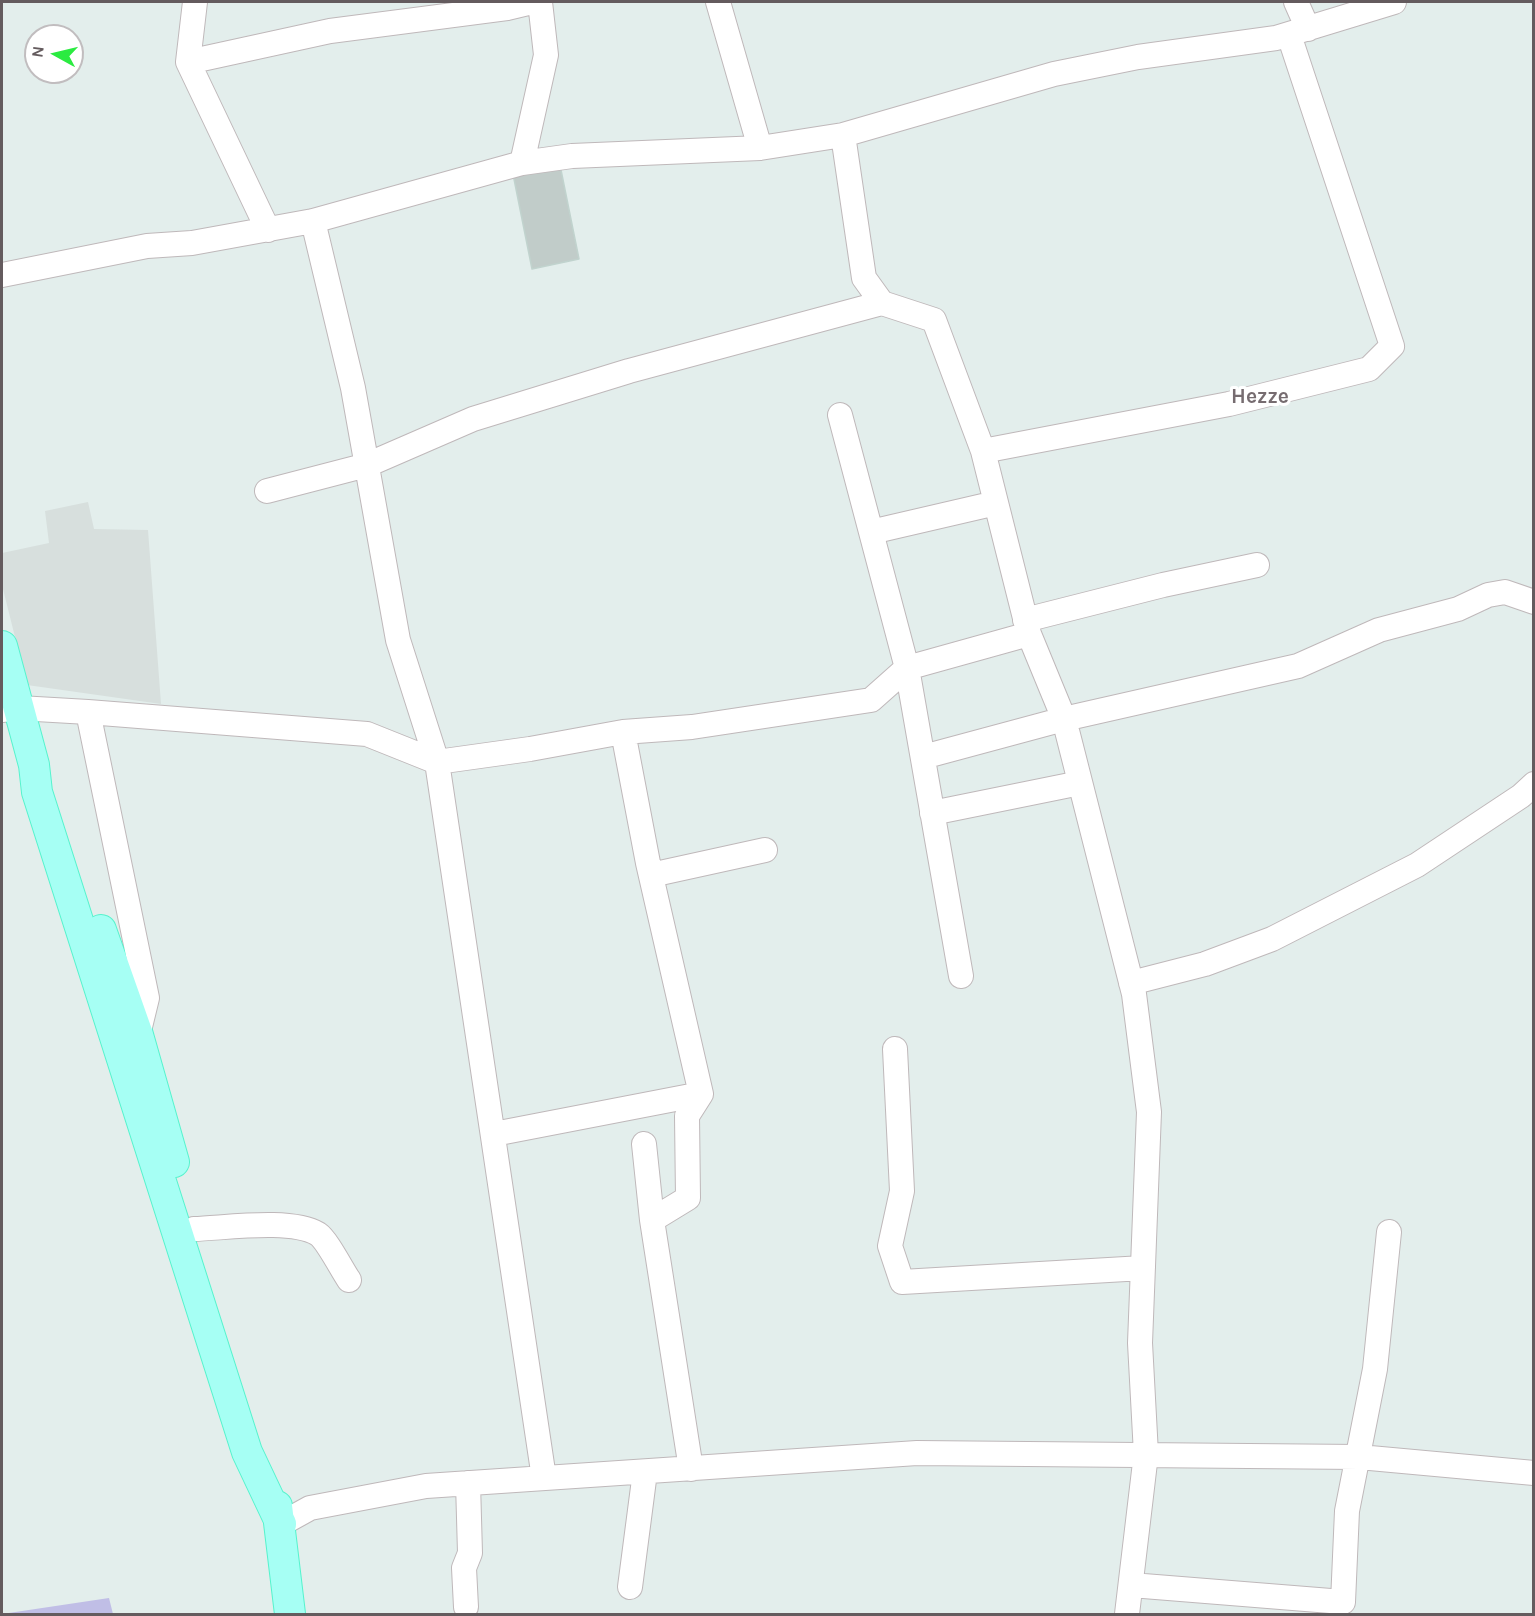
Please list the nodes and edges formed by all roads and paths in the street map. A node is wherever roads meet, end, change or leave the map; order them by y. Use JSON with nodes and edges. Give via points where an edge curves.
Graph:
{"nodes":[{"id":1,"x":195,"y":2,"type":"edge"},
{"id":2,"x":532,"y":2,"type":"edge"},
{"id":3,"x":540,"y":2,"type":"edge"},
{"id":4,"x":718,"y":2,"type":"edge"},
{"id":5,"x":1296,"y":2,"type":"edge"},
{"id":6,"x":1394,"y":2,"type":"edge"},
{"id":7,"x":1298,"y":32,"type":"junction"},
{"id":8,"x":188,"y":62,"type":"junction"},
{"id":9,"x":843,"y":135,"type":"junction"},
{"id":10,"x":760,"y":148,"type":"junction"},
{"id":11,"x":522,"y":163,"type":"junction"},
{"id":12,"x":313,"y":221,"type":"junction"},
{"id":13,"x":268,"y":230,"type":"junction"},
{"id":14,"x":192,"y":243,"type":"junction"},
{"id":15,"x":2,"y":275,"type":"edge"},
{"id":16,"x":2,"y":291,"type":"edge"},
{"id":17,"x":882,"y":303,"type":"junction"},
{"id":18,"x":840,"y":415,"type":"dead end"},
{"id":19,"x":983,"y":451,"type":"junction"},
{"id":20,"x":367,"y":465,"type":"junction"},
{"id":21,"x":267,"y":491,"type":"dead end"},
{"id":22,"x":996,"y":503,"type":"junction"},
{"id":23,"x":871,"y":532,"type":"junction"},
{"id":24,"x":1257,"y":565,"type":"dead end"},
{"id":25,"x":1533,"y":602,"type":"edge"},
{"id":26,"x":1027,"y":627,"type":"junction"},
{"id":27,"x":2,"y":646,"type":"edge"},
{"id":28,"x":907,"y":668,"type":"junction"},
{"id":29,"x":10,"y":709,"type":"edge"},
{"id":30,"x":88,"y":712,"type":"junction"},
{"id":31,"x":1064,"y":719,"type":"junction"},
{"id":32,"x":623,"y":732,"type":"junction"},
{"id":33,"x":923,"y":757,"type":"junction"},
{"id":34,"x":437,"y":762,"type":"junction"},
{"id":35,"x":1080,"y":783,"type":"junction"},
{"id":36,"x":1533,"y":784,"type":"edge"},
{"id":37,"x":932,"y":813,"type":"junction"},
{"id":38,"x":765,"y":850,"type":"dead end"},
{"id":39,"x":651,"y":875,"type":"junction"},
{"id":40,"x":961,"y":975,"type":"dead end"},
{"id":41,"x":1131,"y":983,"type":"junction"},
{"id":42,"x":127,"y":1040,"type":"junction"},
{"id":43,"x":895,"y":1049,"type":"dead end"},
{"id":44,"x":701,"y":1094,"type":"junction"},
{"id":45,"x":494,"y":1134,"type":"junction"},
{"id":46,"x":644,"y":1144,"type":"dead end"},
{"id":47,"x":652,"y":1220,"type":"junction"},
{"id":48,"x":194,"y":1229,"type":"junction"},
{"id":49,"x":1389,"y":1232,"type":"dead end"},
{"id":50,"x":1143,"y":1268,"type":"junction"},
{"id":51,"x":349,"y":1280,"type":"dead end"},
{"id":52,"x":1146,"y":1454,"type":"junction"},
{"id":53,"x":1359,"y":1457,"type":"junction"},
{"id":54,"x":691,"y":1469,"type":"junction"},
{"id":55,"x":645,"y":1472,"type":"junction"},
{"id":56,"x":1533,"y":1473,"type":"edge"},
{"id":57,"x":544,"y":1478,"type":"junction"},
{"id":58,"x":468,"y":1483,"type":"junction"},
{"id":59,"x":281,"y":1524,"type":"junction"},
{"id":60,"x":1131,"y":1585,"type":"junction"},
{"id":61,"x":630,"y":1587,"type":"dead end"},
{"id":62,"x":466,"y":1607,"type":"dead end"},
{"id":63,"x":290,"y":1614,"type":"edge"},
{"id":64,"x":1126,"y":1614,"type":"edge"}],
"edges":[{"from":1,"to":8,"type":"street"},
{"from":2,"to":8,"type":"street","via":[[330,31]]},
{"from":3,"to":11,"type":"street","via":[[546,55]]},
{"from":4,"to":10,"type":"street"},
{"from":5,"to":7,"type":"street"},
{"from":6,"to":7,"type":"street"},
{"from":7,"to":9,"type":"street","via":[[1091,66]]},
{"from":7,"to":19,"type":"street","via":[[1392,346],[1369,369],[1261,396]]},
{"from":8,"to":13,"type":"street"},
{"from":9,"to":10,"type":"street"},
{"from":9,"to":17,"type":"street","via":[[864,278]]},
{"from":10,"to":11,"type":"street","via":[[572,156]]},
{"from":11,"to":12,"type":"street"},
{"from":12,"to":13,"type":"street"},
{"from":12,"to":20,"type":"street"},
{"from":13,"to":14,"type":"street"},
{"from":14,"to":15,"type":"street","via":[[147,246]]},
{"from":14,"to":16,"type":"street","via":[[175,254],[150,262]]},
{"from":17,"to":19,"type":"street","via":[[934,320]]},
{"from":17,"to":20,"type":"street","via":[[628,371],[473,419]]},
{"from":18,"to":23,"type":"street"},
{"from":19,"to":22,"type":"street"},
{"from":20,"to":21,"type":"street"},
{"from":20,"to":34,"type":"street","via":[[398,640]]},
{"from":22,"to":23,"type":"street"},
{"from":22,"to":26,"type":"street"},
{"from":23,"to":28,"type":"street"},
{"from":24,"to":26,"type":"street","via":[[1163,585]]},
{"from":25,"to":31,"type":"street","via":[[1505,592],[1488,595],[1458,609],[1379,630],[1298,666]]},
{"from":26,"to":28,"type":"street"},
{"from":26,"to":31,"type":"street"},
{"from":27,"to":29,"type":"main road"},
{"from":28,"to":32,"type":"street","via":[[871,699],[692,727]]},
{"from":28,"to":33,"type":"street"},
{"from":29,"to":30,"type":"street"},
{"from":29,"to":42,"type":"main road","via":[[34,765],[51,788]]},
{"from":30,"to":34,"type":"street","via":[[367,734]]},
{"from":30,"to":42,"type":"street","via":[[147,998]]},
{"from":31,"to":33,"type":"street"},
{"from":31,"to":35,"type":"street"},
{"from":32,"to":34,"type":"street"},
{"from":32,"to":39,"type":"street"},
{"from":33,"to":37,"type":"street"},
{"from":34,"to":45,"type":"street"},
{"from":35,"to":37,"type":"street"},
{"from":35,"to":41,"type":"street"},
{"from":36,"to":41,"type":"street","via":[[1417,865],[1272,939],[1205,964]]},
{"from":37,"to":40,"type":"street"},
{"from":38,"to":39,"type":"street"},
{"from":39,"to":44,"type":"street"},
{"from":41,"to":50,"type":"street","via":[[1149,1112]]},
{"from":42,"to":48,"type":"main road"},
{"from":42,"to":59,"type":"main road","via":[[247,1452]]},
{"from":43,"to":50,"type":"street","via":[[902,1191],[890,1246],[902,1282]]},
{"from":44,"to":45,"type":"street"},
{"from":44,"to":47,"type":"street","via":[[687,1116],[688,1198]]},
{"from":45,"to":57,"type":"street"},
{"from":46,"to":47,"type":"street"},
{"from":47,"to":54,"type":"street"},
{"from":48,"to":51,"type":"street","via":[[303,1229],[320,1235]]},
{"from":48,"to":59,"type":"main road","via":[[263,1439]]},
{"from":49,"to":53,"type":"street","via":[[1375,1369]]},
{"from":50,"to":52,"type":"street","via":[[1140,1343]]},
{"from":52,"to":53,"type":"street"},
{"from":52,"to":54,"type":"street","via":[[917,1453]]},
{"from":52,"to":60,"type":"street"},
{"from":53,"to":56,"type":"street"},
{"from":53,"to":60,"type":"street","via":[[1347,1511],[1343,1602]]},
{"from":54,"to":55,"type":"street"},
{"from":55,"to":57,"type":"street"},
{"from":55,"to":61,"type":"street"},
{"from":57,"to":58,"type":"street"},
{"from":58,"to":59,"type":"street","via":[[426,1486],[310,1508]]},
{"from":58,"to":62,"type":"street","via":[[470,1553],[464,1568]]},
{"from":59,"to":63,"type":"main road"},
{"from":60,"to":64,"type":"street"}]}
